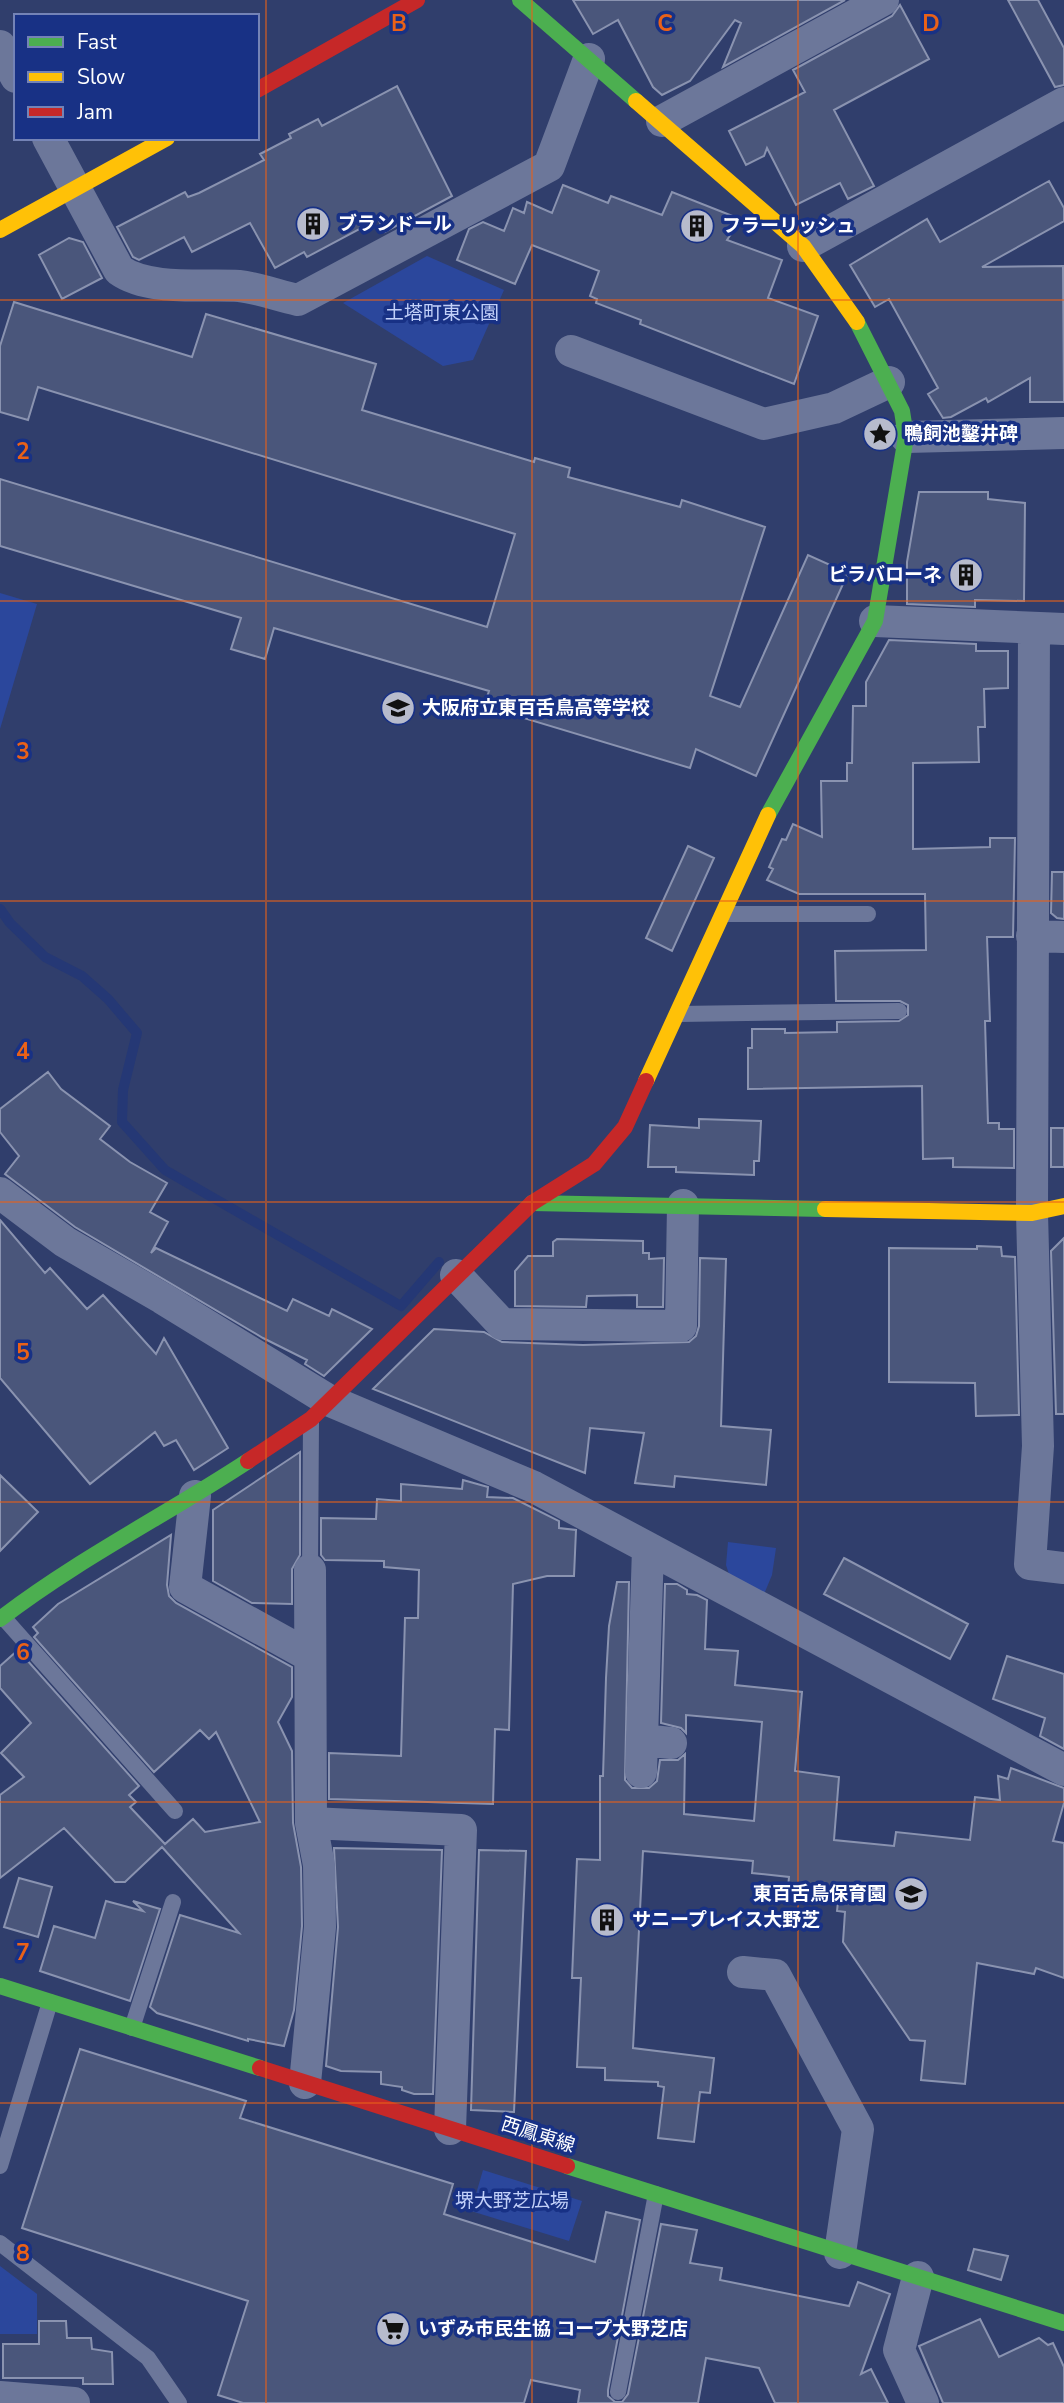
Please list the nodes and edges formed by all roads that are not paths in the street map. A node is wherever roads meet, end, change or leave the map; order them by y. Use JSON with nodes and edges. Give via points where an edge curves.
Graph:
{"nodes":[{"id":1,"x":416,"y":0,"type":"edge"},
{"id":2,"x":520,"y":0,"type":"edge"},
{"id":3,"x":883,"y":0,"type":"edge"},
{"id":4,"x":0,"y":46,"type":"edge"},
{"id":5,"x":589,"y":59,"type":"junction"},
{"id":6,"x":14,"y":73,"type":"edge"},
{"id":7,"x":259,"y":89,"type":"edge"},
{"id":8,"x":1064,"y":103,"type":"edge"},
{"id":9,"x":662,"y":121,"type":"junction"},
{"id":10,"x":49,"y":140,"type":"edge"},
{"id":11,"x":163,"y":140,"type":"edge"},
{"id":12,"x":75,"y":187,"type":"junction"},
{"id":13,"x":0,"y":230,"type":"edge"},
{"id":14,"x":803,"y":246,"type":"junction"},
{"id":15,"x":571,"y":351,"type":"dead end"},
{"id":16,"x":889,"y":382,"type":"junction"},
{"id":17,"x":1064,"y":433,"type":"edge"},
{"id":18,"x":906,"y":437,"type":"junction"},
{"id":19,"x":875,"y":621,"type":"junction"},
{"id":20,"x":1049,"y":629,"type":"edge"},
{"id":21,"x":722,"y":914,"type":"junction"},
{"id":22,"x":868,"y":914,"type":"dead end"},
{"id":23,"x":1032,"y":936,"type":"junction"},
{"id":24,"x":1064,"y":937,"type":"edge"},
{"id":25,"x":899,"y":1011,"type":"dead end"},
{"id":26,"x":677,"y":1014,"type":"junction"},
{"id":27,"x":0,"y":1193,"type":"edge"},
{"id":28,"x":532,"y":1203,"type":"junction"},
{"id":29,"x":683,"y":1205,"type":"junction"},
{"id":30,"x":1064,"y":1206,"type":"edge"},
{"id":31,"x":1032,"y":1213,"type":"junction"},
{"id":32,"x":456,"y":1275,"type":"junction"},
{"id":33,"x":1051,"y":1391,"type":"edge"},
{"id":34,"x":320,"y":1410,"type":"junction"},
{"id":35,"x":195,"y":1496,"type":"junction"},
{"id":36,"x":648,"y":1548,"type":"junction"},
{"id":37,"x":1064,"y":1568,"type":"edge"},
{"id":38,"x":310,"y":1570,"type":"joint"},
{"id":39,"x":2,"y":1618,"type":"edge"},
{"id":40,"x":310,"y":1656,"type":"junction"},
{"id":41,"x":1064,"y":1770,"type":"edge"},
{"id":42,"x":641,"y":1772,"type":"dead end"},
{"id":43,"x":175,"y":1811,"type":"dead end"},
{"id":44,"x":312,"y":1823,"type":"junction"},
{"id":45,"x":173,"y":1902,"type":"dead end"},
{"id":46,"x":743,"y":1972,"type":"dead end"},
{"id":47,"x":0,"y":1986,"type":"edge"},
{"id":48,"x":50,"y":2002,"type":"junction"},
{"id":49,"x":132,"y":2028,"type":"junction"},
{"id":50,"x":305,"y":2083,"type":"junction"},
{"id":51,"x":450,"y":2129,"type":"junction"},
{"id":52,"x":0,"y":2166,"type":"edge"},
{"id":53,"x":656,"y":2194,"type":"junction"},
{"id":54,"x":0,"y":2243,"type":"edge"},
{"id":55,"x":840,"y":2253,"type":"junction"},
{"id":56,"x":918,"y":2277,"type":"junction"},
{"id":57,"x":1064,"y":2323,"type":"edge"},
{"id":58,"x":618,"y":2392,"type":"dead end"},
{"id":59,"x":0,"y":2397,"type":"edge"},
{"id":60,"x":75,"y":2403,"type":"edge"},
{"id":61,"x":179,"y":2403,"type":"edge"},
{"id":62,"x":923,"y":2403,"type":"edge"}],
"edges":[{"from":1,"to":7,"type":"street"},
{"from":2,"to":5,"type":"street"},
{"from":3,"to":9,"type":"street"},
{"from":4,"to":6,"type":"street"},
{"from":5,"to":9,"type":"street"},
{"from":5,"to":12,"type":"street","via":[[549,166],[298,300],[240,286],[130,278],[119,270]]},
{"from":8,"to":14,"type":"street"},
{"from":9,"to":14,"type":"street"},
{"from":10,"to":12,"type":"street"},
{"from":11,"to":12,"type":"street"},
{"from":12,"to":13,"type":"street"},
{"from":14,"to":16,"type":"street","via":[[860,326]]},
{"from":15,"to":16,"type":"street","via":[[764,424],[834,408]]},
{"from":16,"to":18,"type":"street","via":[[902,411]]},
{"from":17,"to":18,"type":"street"},
{"from":18,"to":19,"type":"street"},
{"from":19,"to":20,"type":"street"},
{"from":19,"to":21,"type":"street","via":[[783,783]]},
{"from":20,"to":23,"type":"street"},
{"from":21,"to":22,"type":"lane"},
{"from":21,"to":26,"type":"street"},
{"from":23,"to":24,"type":"street"},
{"from":23,"to":31,"type":"street"},
{"from":25,"to":26,"type":"lane"},
{"from":26,"to":28,"type":"street","via":[[625,1127],[594,1164]]},
{"from":27,"to":34,"type":"street","via":[[65,1242],[162,1298]]},
{"from":28,"to":29,"type":"street"},
{"from":28,"to":32,"type":"street"},
{"from":29,"to":31,"type":"street"},
{"from":29,"to":32,"type":"street","via":[[681,1326],[502,1324]]},
{"from":30,"to":31,"type":"street"},
{"from":31,"to":33,"type":"street"},
{"from":32,"to":34,"type":"street"},
{"from":33,"to":37,"type":"street","via":[[1038,1446],[1030,1564]]},
{"from":34,"to":35,"type":"street"},
{"from":34,"to":36,"type":"street","via":[[534,1487]]},
{"from":34,"to":38,"type":"lane"},
{"from":35,"to":39,"type":"street","via":[[115,1541]]},
{"from":35,"to":40,"type":"street","via":[[185,1587]]},
{"from":36,"to":41,"type":"street"},
{"from":36,"to":42,"type":"street","via":[[657,1741]]},
{"from":38,"to":40,"type":"street"},
{"from":39,"to":43,"type":"lane"},
{"from":40,"to":44,"type":"street"},
{"from":44,"to":50,"type":"street","via":[[319,1865],[320,1927]]},
{"from":44,"to":51,"type":"street","via":[[461,1830]]},
{"from":45,"to":49,"type":"lane"},
{"from":46,"to":55,"type":"street","via":[[775,1976],[858,2129]]},
{"from":47,"to":48,"type":"street","name":"西鳳東線"},
{"from":48,"to":49,"type":"street","name":"西鳳東線"},
{"from":48,"to":52,"type":"lane"},
{"from":49,"to":50,"type":"street","name":"西鳳東線"},
{"from":50,"to":51,"type":"street","name":"西鳳東線"},
{"from":51,"to":53,"type":"street","name":"西鳳東線"},
{"from":53,"to":55,"type":"street","name":"西鳳東線"},
{"from":53,"to":58,"type":"lane"},
{"from":54,"to":61,"type":"lane","via":[[148,2358]]},
{"from":55,"to":56,"type":"street","name":"西鳳東線"},
{"from":56,"to":57,"type":"street","name":"西鳳東線"},
{"from":56,"to":62,"type":"street","via":[[898,2350]]},
{"from":59,"to":60,"type":"street"}]}
